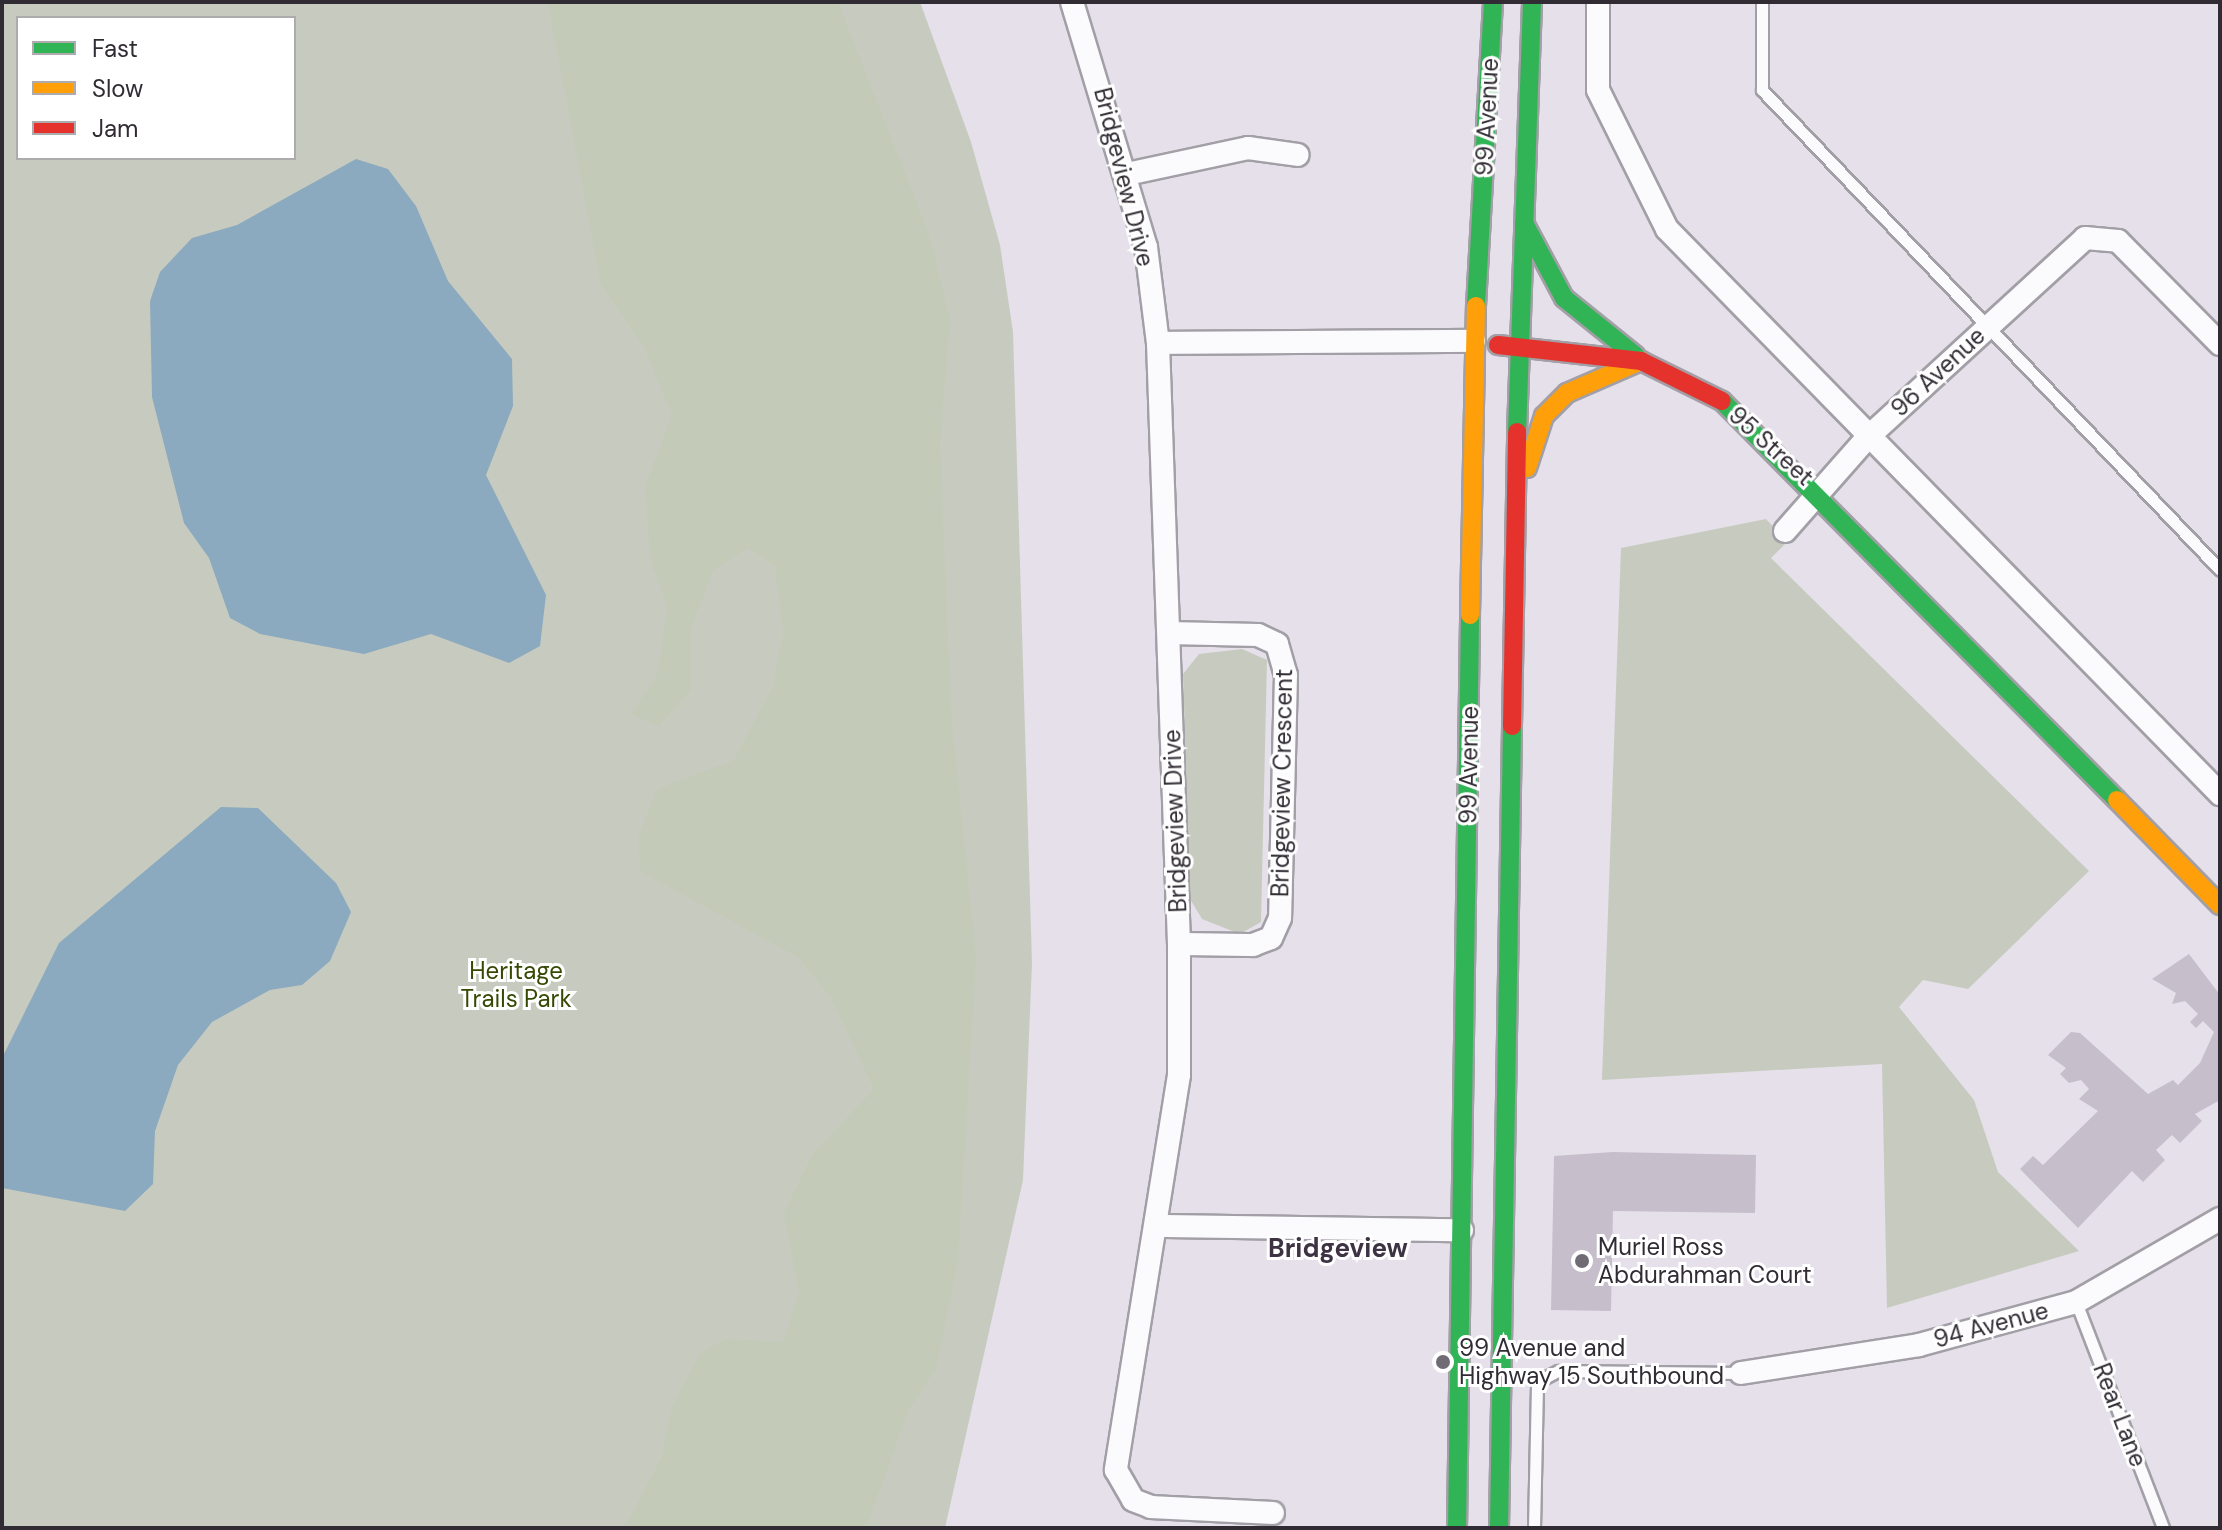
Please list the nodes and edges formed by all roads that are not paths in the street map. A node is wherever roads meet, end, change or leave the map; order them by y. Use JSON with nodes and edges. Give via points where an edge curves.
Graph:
{"nodes":[{"id":1,"x":1072,"y":2,"type":"edge"},
{"id":2,"x":1493,"y":2,"type":"edge"},
{"id":3,"x":1532,"y":2,"type":"edge"},
{"id":4,"x":1598,"y":2,"type":"edge"},
{"id":5,"x":1762,"y":2,"type":"edge"},
{"id":6,"x":1298,"y":155,"type":"dead end"},
{"id":7,"x":1127,"y":174,"type":"junction"},
{"id":8,"x":1520,"y":213,"type":"junction"},
{"id":9,"x":1986,"y":327,"type":"junction"},
{"id":10,"x":1474,"y":341,"type":"junction"},
{"id":11,"x":1158,"y":343,"type":"junction"},
{"id":12,"x":2220,"y":344,"type":"edge"},
{"id":13,"x":1518,"y":348,"type":"junction"},
{"id":14,"x":1641,"y":361,"type":"junction"},
{"id":15,"x":1867,"y":438,"type":"junction"},
{"id":16,"x":1821,"y":492,"type":"junction"},
{"id":17,"x":1516,"y":502,"type":"junction"},
{"id":18,"x":1785,"y":531,"type":"dead end"},
{"id":19,"x":2220,"y":570,"type":"edge"},
{"id":20,"x":1169,"y":633,"type":"junction"},
{"id":21,"x":2220,"y":794,"type":"edge"},
{"id":22,"x":2220,"y":905,"type":"edge"},
{"id":23,"x":1179,"y":944,"type":"junction"},
{"id":24,"x":2220,"y":1219,"type":"edge"},
{"id":25,"x":1159,"y":1226,"type":"junction"},
{"id":26,"x":1462,"y":1230,"type":"junction"},
{"id":27,"x":2076,"y":1302,"type":"junction"},
{"id":28,"x":1741,"y":1373,"type":"joint"},
{"id":29,"x":1273,"y":1513,"type":"dead end"},
{"id":30,"x":1457,"y":1528,"type":"edge"},
{"id":31,"x":1499,"y":1528,"type":"edge"},
{"id":32,"x":1534,"y":1528,"type":"edge"},
{"id":33,"x":2163,"y":1528,"type":"edge"}],
"edges":[{"from":1,"to":7,"type":"street","name":"Bridgeview Drive"},
{"from":2,"to":10,"type":"main road","name":"99 Avenue"},
{"from":3,"to":8,"type":"main road","name":"99 Avenue"},
{"from":4,"to":15,"type":"street","via":[[1598,90],[1667,229]]},
{"from":5,"to":9,"type":"lane","via":[[1762,90]]},
{"from":6,"to":7,"type":"street","via":[[1248,148]]},
{"from":7,"to":11,"type":"street","name":"Bridgeview Drive","via":[[1146,247]]},
{"from":8,"to":13,"type":"main road","name":"99 Avenue"},
{"from":8,"to":14,"type":"main road","via":[[1564,298]]},
{"from":9,"to":12,"type":"street","name":"96 Avenue","via":[[2073,244],[2106,236]]},
{"from":9,"to":15,"type":"street","name":"96 Avenue"},
{"from":9,"to":19,"type":"lane"},
{"from":10,"to":11,"type":"street","name":"95 Street"},
{"from":10,"to":13,"type":"main road","name":"95 Street"},
{"from":10,"to":26,"type":"main road","name":"99 Avenue"},
{"from":11,"to":20,"type":"street","name":"Bridgeview Drive"},
{"from":13,"to":14,"type":"main road","name":"95 Street"},
{"from":13,"to":17,"type":"main road","name":"99 Avenue"},
{"from":14,"to":16,"type":"main road","name":"95 Street","via":[[1704,387]]},
{"from":14,"to":17,"type":"main road","via":[[1567,393],[1544,416]]},
{"from":15,"to":16,"type":"street","name":"96 Avenue"},
{"from":15,"to":21,"type":"street"},
{"from":16,"to":18,"type":"street","name":"96 Avenue"},
{"from":16,"to":22,"type":"main road","name":"95 Street"},
{"from":17,"to":31,"type":"main road","name":"99 Avenue"},
{"from":20,"to":23,"type":"street","name":"Bridgeview Drive"},
{"from":20,"to":23,"type":"street","name":"Bridgeview Crescent","via":[[1258,635],[1277,644],[1286,675],[1280,918],[1271,938],[1253,945]]},
{"from":23,"to":25,"type":"street","name":"Bridgeview Drive","via":[[1179,1075]]},
{"from":24,"to":27,"type":"street","name":"94 Avenue"},
{"from":25,"to":26,"type":"street"},
{"from":25,"to":29,"type":"street","name":"Bridgeview Drive","via":[[1116,1470],[1121,1487],[1151,1507]]},
{"from":26,"to":30,"type":"main road","name":"99 Avenue"},
{"from":27,"to":28,"type":"street","name":"94 Avenue","via":[[1919,1345]]},
{"from":27,"to":33,"type":"lane","name":"Rear Lane"},
{"from":28,"to":32,"type":"lane","via":[[1558,1371],[1537,1382]]}]}
